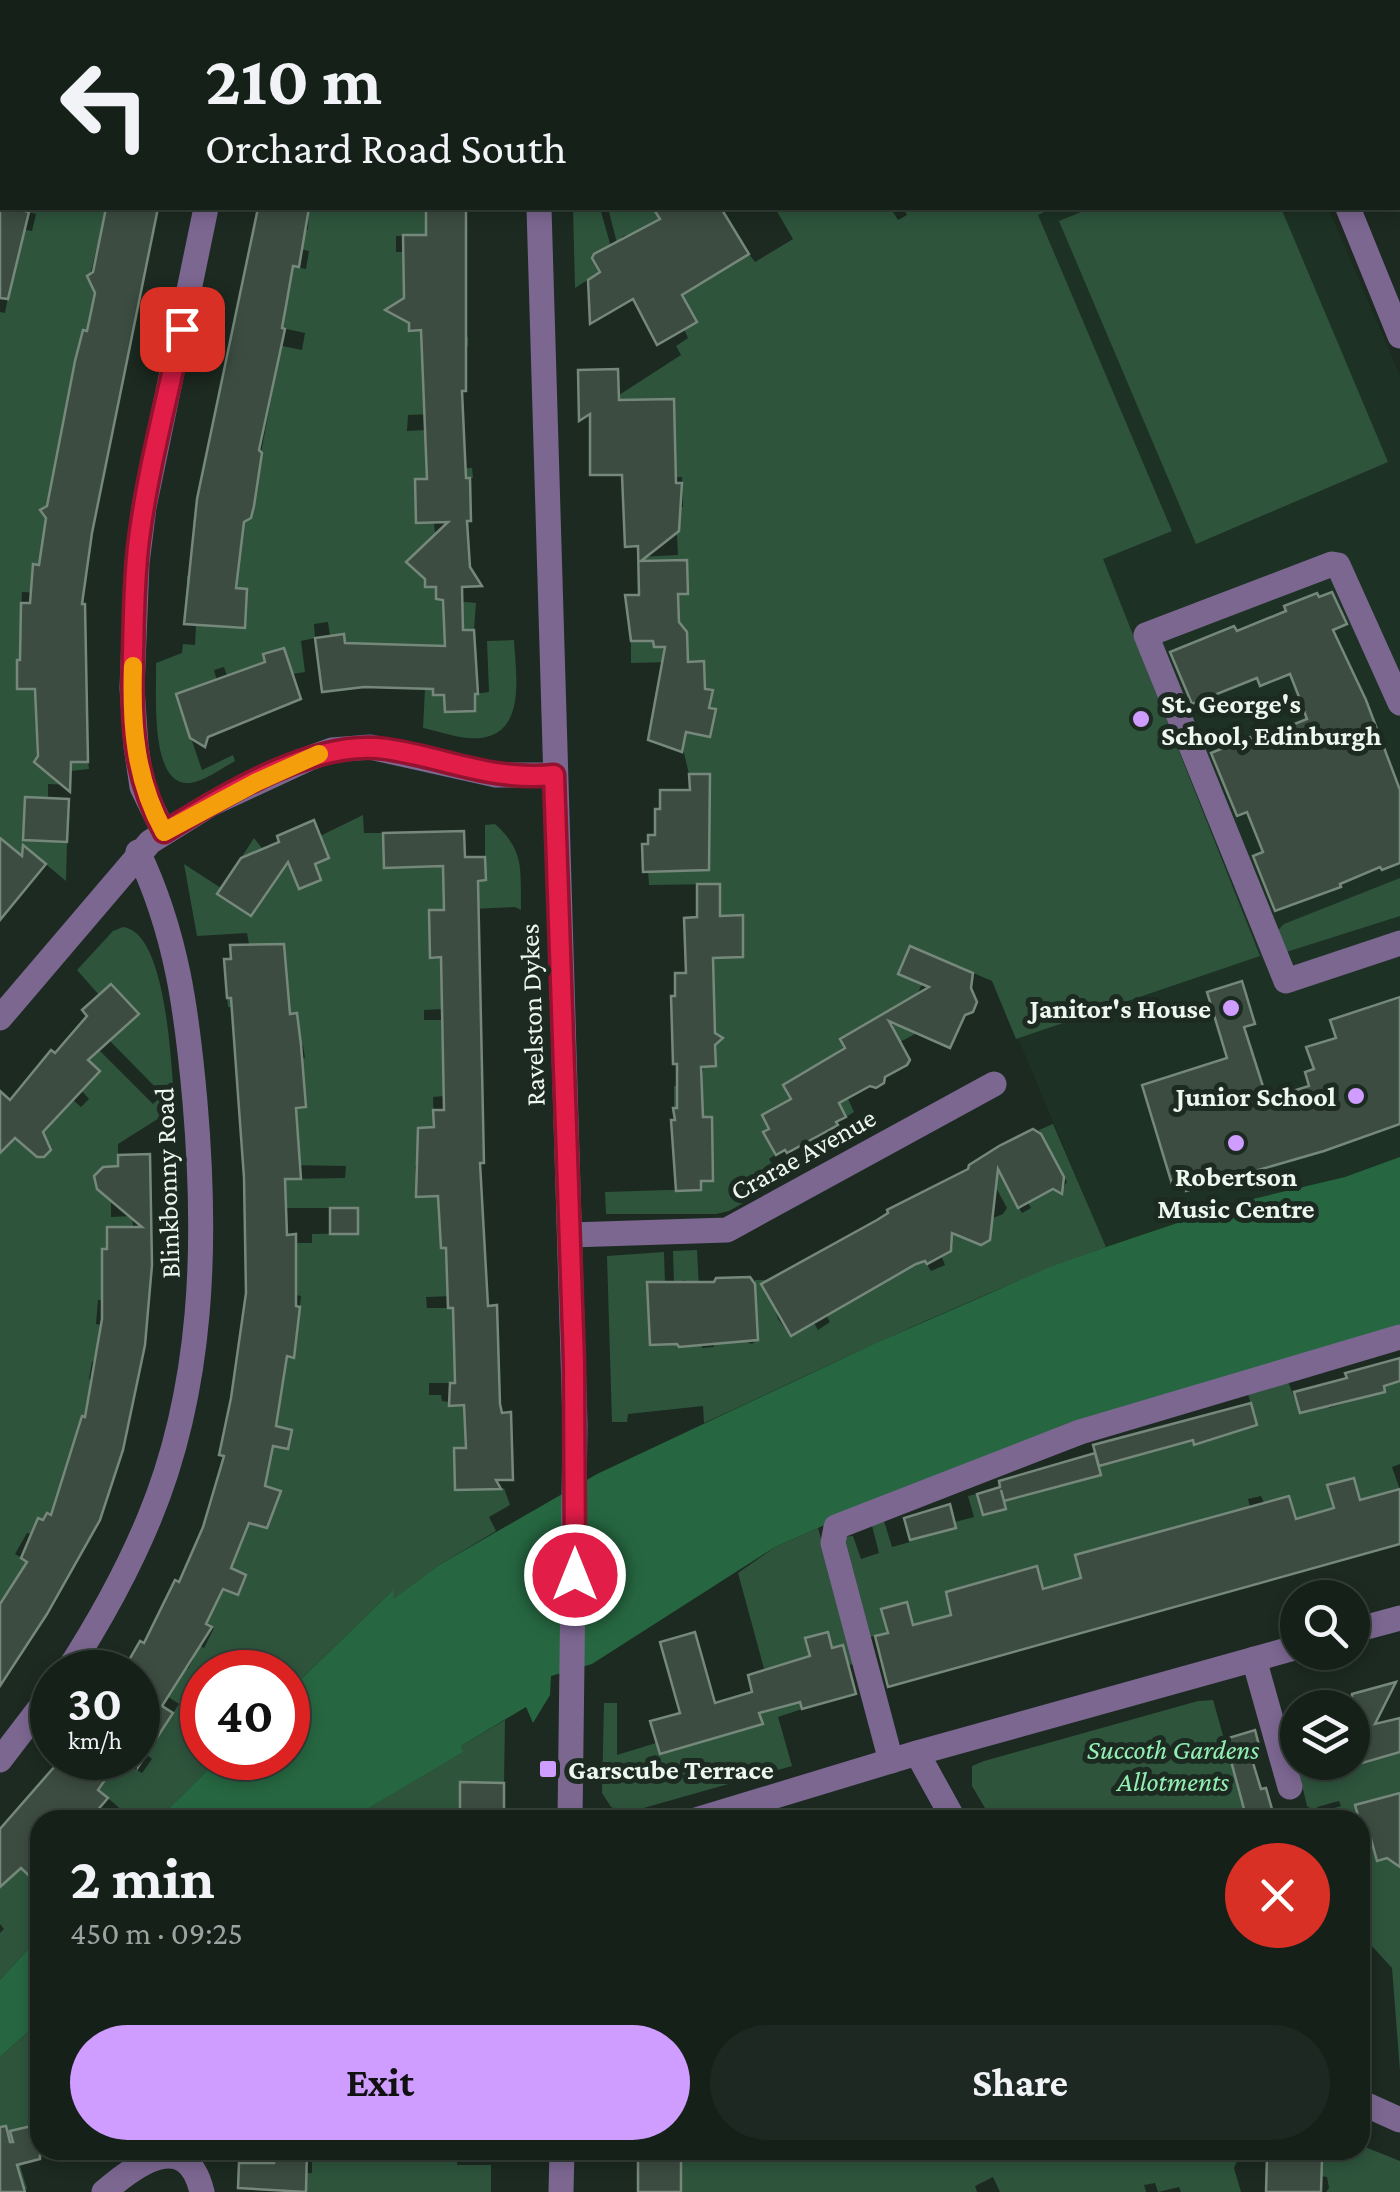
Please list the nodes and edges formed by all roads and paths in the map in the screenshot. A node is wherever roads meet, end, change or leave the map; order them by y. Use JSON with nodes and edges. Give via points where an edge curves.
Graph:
{"nodes":[{"id":1,"x":206,"y":210,"type":"edge"},
{"id":2,"x":539,"y":210,"type":"edge"},
{"id":3,"x":1349,"y":210,"type":"edge"},
{"id":4,"x":1400,"y":336,"type":"edge"},
{"id":5,"x":1400,"y":703,"type":"edge"},
{"id":6,"x":554,"y":775,"type":"junction"},
{"id":7,"x":164,"y":832,"type":"junction"},
{"id":8,"x":138,"y":852,"type":"junction"},
{"id":9,"x":1400,"y":943,"type":"edge"},
{"id":10,"x":0,"y":1018,"type":"edge"},
{"id":11,"x":994,"y":1084,"type":"dead end"},
{"id":12,"x":570,"y":1235,"type":"junction"},
{"id":13,"x":1400,"y":1336,"type":"edge"},
{"id":14,"x":1400,"y":1618,"type":"edge"},
{"id":15,"x":1370,"y":1626,"type":"edge"},
{"id":16,"x":80,"y":1650,"type":"edge"},
{"id":17,"x":1280,"y":1651,"type":"edge"},
{"id":18,"x":1254,"y":1659,"type":"junction"},
{"id":19,"x":30,"y":1721,"type":"edge"},
{"id":20,"x":918,"y":1753,"type":"junction"},
{"id":21,"x":0,"y":1760,"type":"edge"},
{"id":22,"x":891,"y":1761,"type":"junction"},
{"id":23,"x":1290,"y":1788,"type":"dead end"},
{"id":24,"x":570,"y":1810,"type":"edge"},
{"id":25,"x":729,"y":1810,"type":"edge"},
{"id":26,"x":949,"y":1810,"type":"edge"},
{"id":27,"x":1370,"y":2106,"type":"edge"},
{"id":28,"x":1400,"y":2120,"type":"edge"},
{"id":29,"x":148,"y":2160,"type":"edge"},
{"id":30,"x":184,"y":2160,"type":"edge"},
{"id":31,"x":562,"y":2160,"type":"edge"},
{"id":32,"x":104,"y":2192,"type":"edge"},
{"id":33,"x":202,"y":2192,"type":"edge"},
{"id":34,"x":561,"y":2192,"type":"edge"}],
"edges":[{"from":1,"to":7,"type":"street","via":[[136,562],[136,746],[142,786]]},
{"from":2,"to":6,"type":"street","name":"Ravelston Dykes"},
{"from":3,"to":4,"type":"street"},
{"from":5,"to":9,"type":"street","via":[[1336,564],[1146,635],[1286,981]]},
{"from":6,"to":7,"type":"street","via":[[508,777],[393,750],[350,748],[310,758]]},
{"from":6,"to":12,"type":"street","name":"Ravelston Dykes"},
{"from":7,"to":8,"type":"street"},
{"from":8,"to":10,"type":"street"},
{"from":8,"to":16,"type":"street","name":"Blinkbonny Road","via":[[179,967],[199,1147],[201,1291],[166,1472],[124,1573]]},
{"from":11,"to":12,"type":"street","name":"Crarae Avenue","via":[[728,1230]]},
{"from":12,"to":24,"type":"street","name":"Ravelston Dykes","via":[[576,1474]]},
{"from":13,"to":22,"type":"street","via":[[1080,1432],[836,1527],[833,1543]]},
{"from":14,"to":15,"type":"street"},
{"from":17,"to":18,"type":"street"},
{"from":18,"to":20,"type":"street"},
{"from":18,"to":23,"type":"street"},
{"from":19,"to":21,"type":"street"},
{"from":20,"to":22,"type":"street"},
{"from":20,"to":26,"type":"street"},
{"from":22,"to":25,"type":"street"},
{"from":27,"to":28,"type":"street"},
{"from":29,"to":32,"type":"street"},
{"from":30,"to":33,"type":"street"},
{"from":31,"to":34,"type":"street"}]}
